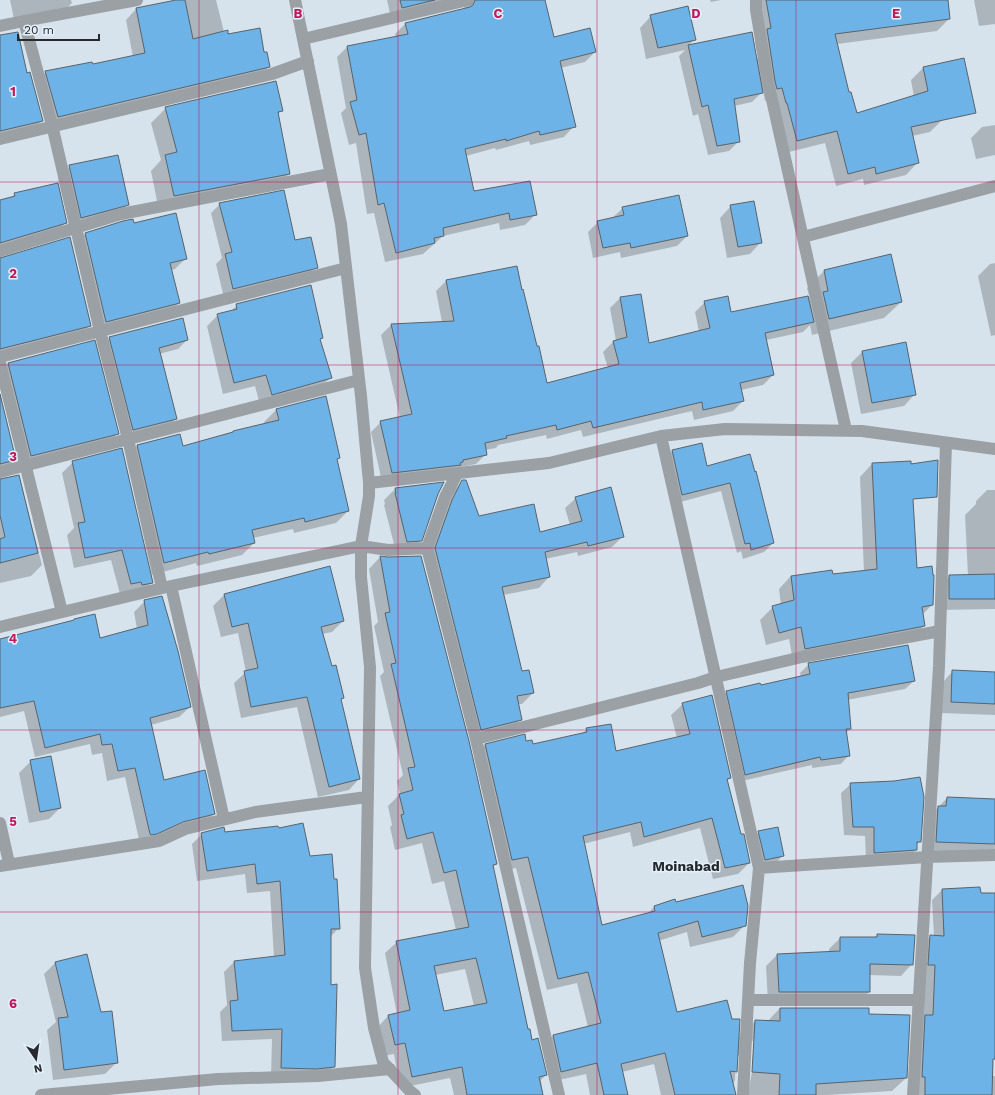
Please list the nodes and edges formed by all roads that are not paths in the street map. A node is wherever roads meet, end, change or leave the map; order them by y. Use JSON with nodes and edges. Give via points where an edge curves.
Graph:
{"nodes":[{"id":1,"x":137,"y":0,"type":"edge"},
{"id":2,"x":295,"y":0,"type":"edge"},
{"id":3,"x":468,"y":0,"type":"edge"},
{"id":4,"x":756,"y":0,"type":"edge"},
{"id":5,"x":24,"y":21,"type":"junction"},
{"id":6,"x":0,"y":26,"type":"edge"},
{"id":7,"x":303,"y":39,"type":"junction"},
{"id":8,"x":308,"y":61,"type":"junction"},
{"id":9,"x":52,"y":125,"type":"junction"},
{"id":10,"x":0,"y":139,"type":"edge"},
{"id":11,"x":330,"y":174,"type":"junction"},
{"id":12,"x":995,"y":186,"type":"edge"},
{"id":13,"x":75,"y":228,"type":"junction"},
{"id":14,"x":803,"y":237,"type":"junction"},
{"id":15,"x":0,"y":251,"type":"edge"},
{"id":16,"x":346,"y":268,"type":"junction"},
{"id":17,"x":100,"y":331,"type":"junction"},
{"id":18,"x":0,"y":357,"type":"edge"},
{"id":19,"x":0,"y":363,"type":"edge"},
{"id":20,"x":359,"y":380,"type":"junction"},
{"id":21,"x":846,"y":430,"type":"junction"},
{"id":22,"x":661,"y":436,"type":"junction"},
{"id":23,"x":128,"y":439,"type":"junction"},
{"id":24,"x":946,"y":443,"type":"junction"},
{"id":25,"x":995,"y":449,"type":"edge"},
{"id":26,"x":26,"y":465,"type":"junction"},
{"id":27,"x":0,"y":472,"type":"edge"},
{"id":28,"x":457,"y":474,"type":"junction"},
{"id":29,"x":369,"y":483,"type":"junction"},
{"id":30,"x":361,"y":546,"type":"junction"},
{"id":31,"x":427,"y":548,"type":"junction"},
{"id":32,"x":166,"y":587,"type":"junction"},
{"id":33,"x":62,"y":612,"type":"junction"},
{"id":34,"x":0,"y":626,"type":"edge"},
{"id":35,"x":940,"y":631,"type":"junction"},
{"id":36,"x":716,"y":677,"type":"junction"},
{"id":37,"x":476,"y":739,"type":"junction"},
{"id":38,"x":367,"y":797,"type":"junction"},
{"id":39,"x":224,"y":819,"type":"junction"},
{"id":40,"x":0,"y":823,"type":"edge"},
{"id":41,"x":995,"y":855,"type":"edge"},
{"id":42,"x":927,"y":857,"type":"junction"},
{"id":43,"x":5,"y":864,"type":"edge"},
{"id":44,"x":760,"y":868,"type":"junction"},
{"id":45,"x":748,"y":1000,"type":"junction"},
{"id":46,"x":919,"y":1000,"type":"junction"},
{"id":47,"x":390,"y":1069,"type":"junction"},
{"id":48,"x":41,"y":1095,"type":"edge"},
{"id":49,"x":415,"y":1095,"type":"edge"},
{"id":50,"x":559,"y":1095,"type":"edge"},
{"id":51,"x":743,"y":1095,"type":"edge"},
{"id":52,"x":913,"y":1095,"type":"edge"}],
"edges":[{"from":1,"to":5,"type":"street"},
{"from":2,"to":7,"type":"street"},
{"from":3,"to":7,"type":"street"},
{"from":4,"to":14,"type":"street","via":[[768,82]]},
{"from":5,"to":6,"type":"street"},
{"from":5,"to":9,"type":"street"},
{"from":7,"to":8,"type":"street"},
{"from":8,"to":9,"type":"street","via":[[272,74]]},
{"from":8,"to":11,"type":"street"},
{"from":9,"to":10,"type":"street"},
{"from":9,"to":13,"type":"street"},
{"from":11,"to":13,"type":"street","via":[[121,214]]},
{"from":11,"to":16,"type":"street","via":[[341,224]]},
{"from":12,"to":14,"type":"street"},
{"from":13,"to":15,"type":"street"},
{"from":13,"to":17,"type":"street"},
{"from":14,"to":21,"type":"street"},
{"from":16,"to":17,"type":"street"},
{"from":16,"to":20,"type":"street"},
{"from":17,"to":18,"type":"street"},
{"from":17,"to":23,"type":"street"},
{"from":19,"to":26,"type":"street"},
{"from":20,"to":23,"type":"street"},
{"from":20,"to":29,"type":"street"},
{"from":21,"to":22,"type":"street","via":[[725,429]]},
{"from":21,"to":24,"type":"street"},
{"from":22,"to":28,"type":"street","via":[[549,463]]},
{"from":22,"to":36,"type":"street"},
{"from":23,"to":26,"type":"street"},
{"from":23,"to":32,"type":"street"},
{"from":24,"to":25,"type":"street"},
{"from":24,"to":35,"type":"street"},
{"from":26,"to":27,"type":"street"},
{"from":26,"to":33,"type":"street"},
{"from":28,"to":29,"type":"street"},
{"from":28,"to":31,"type":"street","via":[[445,498]]},
{"from":29,"to":30,"type":"street"},
{"from":30,"to":31,"type":"street","via":[[388,550]]},
{"from":30,"to":32,"type":"street"},
{"from":30,"to":38,"type":"street","via":[[361,577],[370,667]]},
{"from":31,"to":37,"type":"street"},
{"from":32,"to":33,"type":"street"},
{"from":32,"to":39,"type":"street"},
{"from":33,"to":34,"type":"street"},
{"from":35,"to":36,"type":"street","via":[[802,657]]},
{"from":35,"to":42,"type":"street"},
{"from":36,"to":37,"type":"street"},
{"from":36,"to":44,"type":"street"},
{"from":37,"to":50,"type":"street"},
{"from":38,"to":39,"type":"street","via":[[255,812]]},
{"from":38,"to":47,"type":"street","via":[[364,968],[374,1028],[384,1062]]},
{"from":39,"to":43,"type":"street","via":[[185,829],[158,841]]},
{"from":40,"to":43,"type":"street"},
{"from":41,"to":42,"type":"street"},
{"from":42,"to":44,"type":"street"},
{"from":42,"to":46,"type":"street"},
{"from":44,"to":45,"type":"street"},
{"from":45,"to":46,"type":"street"},
{"from":45,"to":51,"type":"street"},
{"from":46,"to":52,"type":"street"},
{"from":47,"to":48,"type":"street","via":[[318,1076],[218,1079]]},
{"from":47,"to":49,"type":"street"}]}
